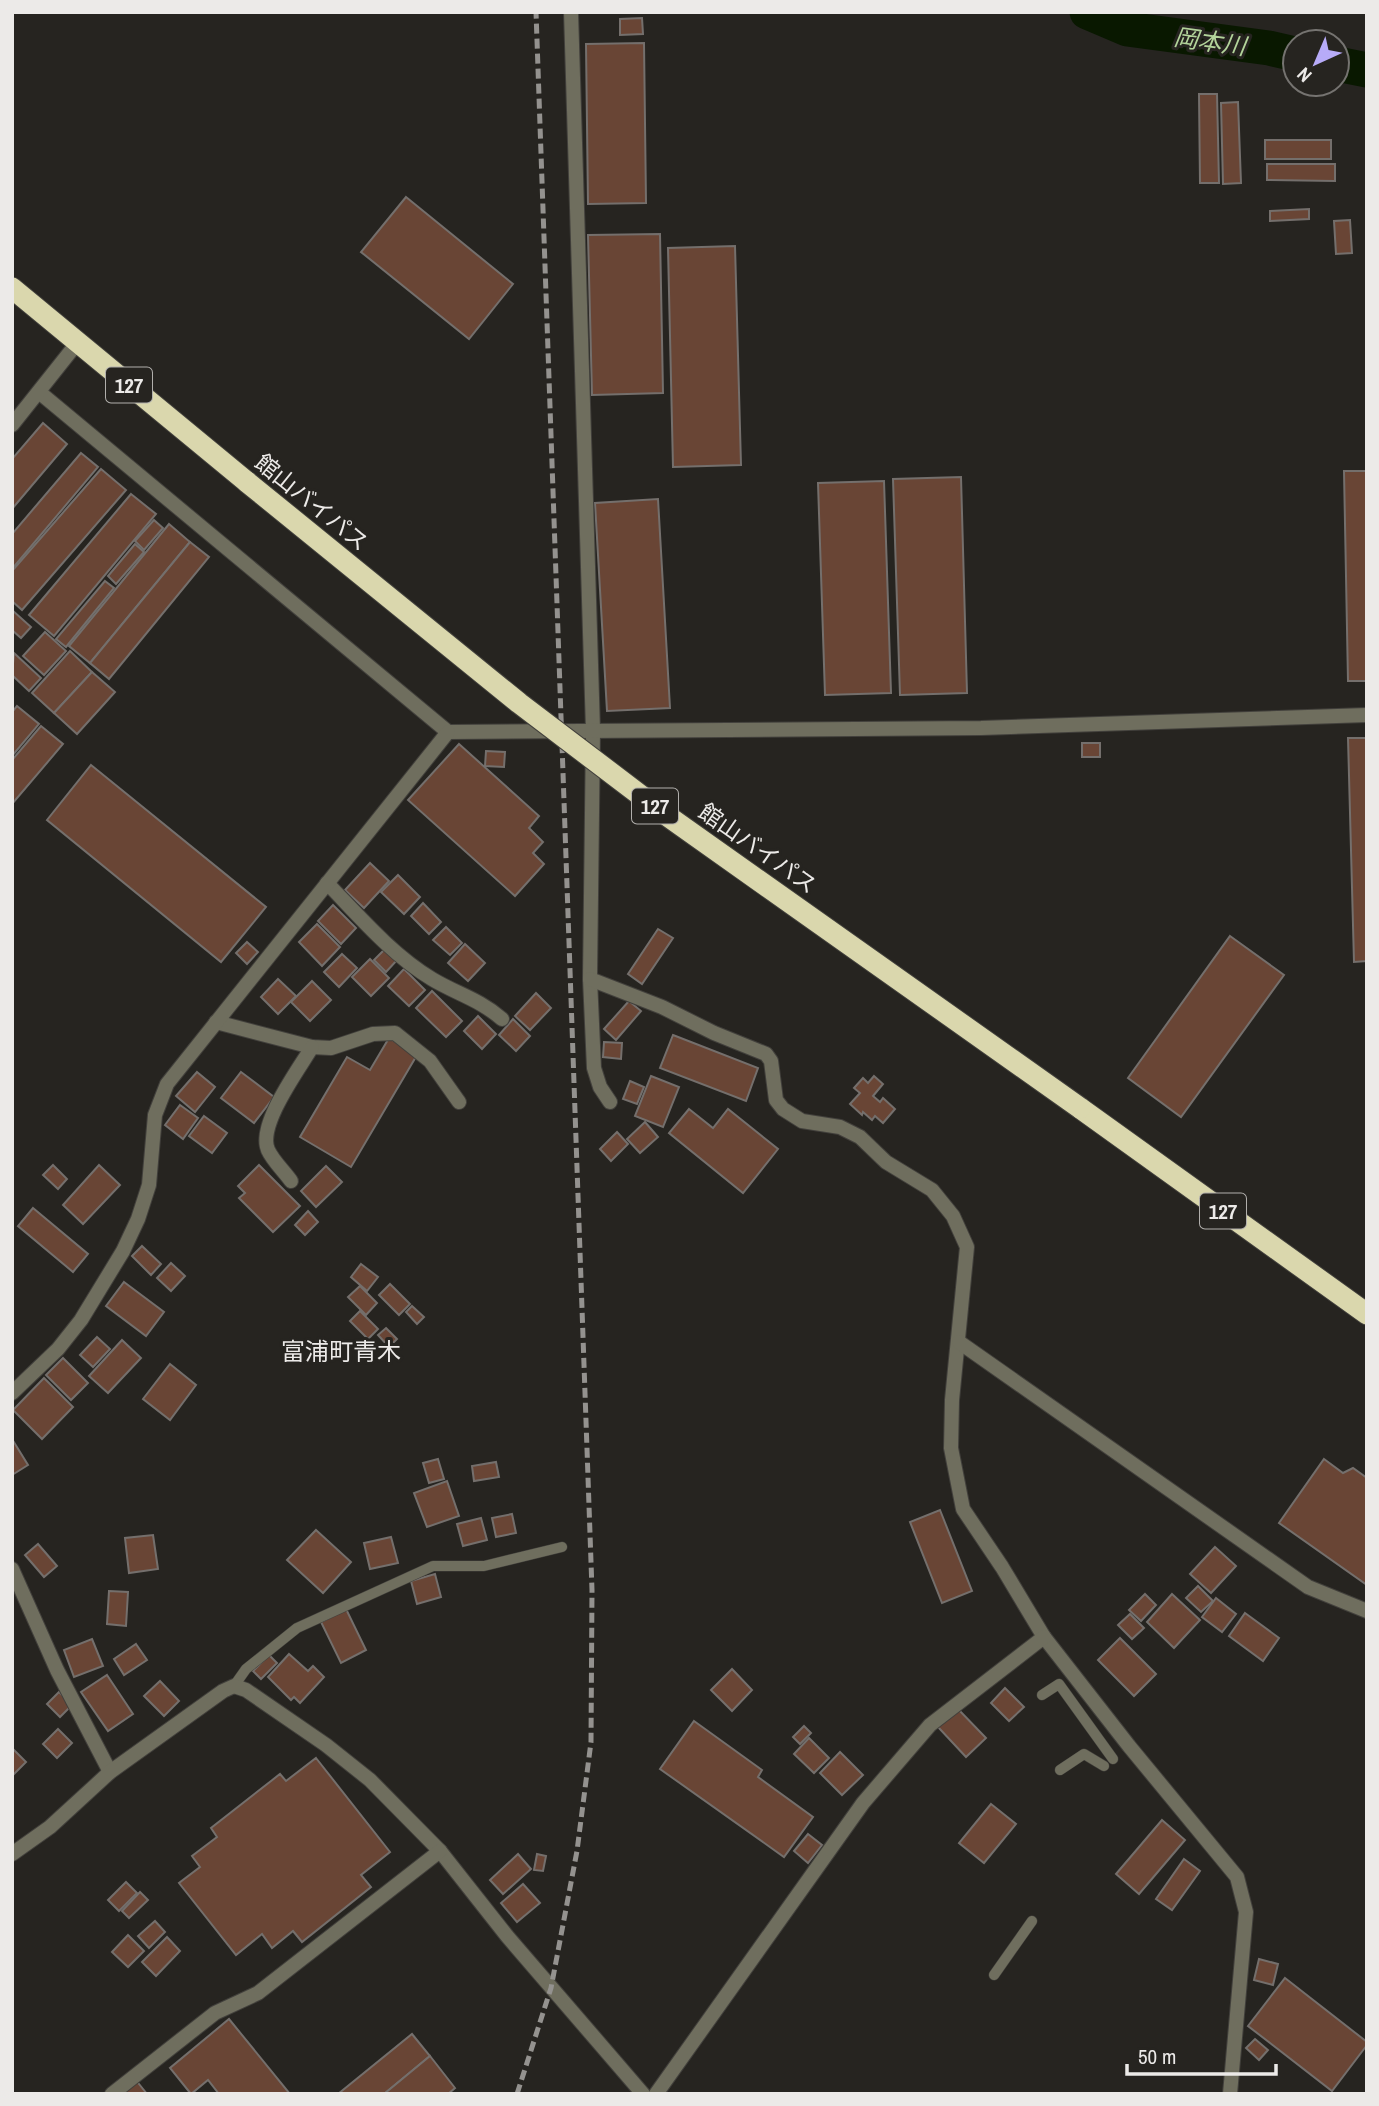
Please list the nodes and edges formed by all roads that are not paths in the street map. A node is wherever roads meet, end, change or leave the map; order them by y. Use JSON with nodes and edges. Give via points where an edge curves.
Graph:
{"nodes":[{"id":1,"x":570,"y":12,"type":"edge"},
{"id":2,"x":12,"y":288,"type":"edge"},
{"id":3,"x":78,"y":342,"type":"junction"},
{"id":4,"x":39,"y":392,"type":"junction"},
{"id":5,"x":12,"y":425,"type":"edge"},
{"id":6,"x":1367,"y":715,"type":"edge"},
{"id":7,"x":593,"y":730,"type":"junction"},
{"id":8,"x":448,"y":732,"type":"junction"},
{"id":9,"x":327,"y":883,"type":"junction"},
{"id":10,"x":590,"y":979,"type":"junction"},
{"id":11,"x":502,"y":1019,"type":"dead end"},
{"id":12,"x":216,"y":1022,"type":"junction"},
{"id":13,"x":312,"y":1047,"type":"junction"},
{"id":14,"x":458,"y":1101,"type":"dead end"},
{"id":15,"x":610,"y":1102,"type":"dead end"},
{"id":16,"x":291,"y":1181,"type":"dead end"},
{"id":17,"x":1367,"y":1314,"type":"edge"},
{"id":18,"x":959,"y":1342,"type":"junction"},
{"id":19,"x":12,"y":1393,"type":"edge"},
{"id":20,"x":562,"y":1547,"type":"dead end"},
{"id":21,"x":12,"y":1569,"type":"edge"},
{"id":22,"x":1367,"y":1611,"type":"edge"},
{"id":23,"x":1044,"y":1637,"type":"junction"},
{"id":24,"x":234,"y":1686,"type":"junction"},
{"id":25,"x":1042,"y":1695,"type":"dead end"},
{"id":26,"x":1113,"y":1759,"type":"dead end"},
{"id":27,"x":1104,"y":1766,"type":"dead end"},
{"id":28,"x":1059,"y":1770,"type":"dead end"},
{"id":29,"x":110,"y":1772,"type":"junction"},
{"id":30,"x":440,"y":1851,"type":"junction"},
{"id":31,"x":12,"y":1854,"type":"edge"},
{"id":32,"x":1032,"y":1921,"type":"dead end"},
{"id":33,"x":995,"y":1975,"type":"dead end"},
{"id":34,"x":112,"y":2094,"type":"edge"},
{"id":35,"x":643,"y":2094,"type":"edge"},
{"id":36,"x":656,"y":2094,"type":"edge"},
{"id":37,"x":1230,"y":2094,"type":"edge"}],
"edges":[{"from":1,"to":7,"type":"street"},
{"from":2,"to":3,"type":"highway","name":"館山バイパス","number":"127"},
{"from":3,"to":4,"type":"street"},
{"from":3,"to":17,"type":"highway","name":"館山バイパス","number":"127","bridge":true,"via":[[519,703],[669,817]]},
{"from":4,"to":5,"type":"street"},
{"from":4,"to":8,"type":"street"},
{"from":6,"to":7,"type":"street","via":[[981,728]]},
{"from":7,"to":8,"type":"street"},
{"from":7,"to":10,"type":"street"},
{"from":8,"to":9,"type":"street"},
{"from":9,"to":11,"type":"street","via":[[377,936],[431,978],[486,1005]]},
{"from":9,"to":12,"type":"street"},
{"from":10,"to":15,"type":"street","via":[[594,1068]]},
{"from":10,"to":18,"type":"street","via":[[766,1054],[771,1061],[775,1100],[783,1109],[802,1121],[840,1127],[860,1137],[886,1162],[932,1190],[953,1216],[967,1247]]},
{"from":12,"to":13,"type":"street"},
{"from":12,"to":19,"type":"street","via":[[167,1084],[155,1115],[149,1185],[123,1251],[82,1320]]},
{"from":13,"to":14,"type":"street","via":[[331,1048],[373,1034],[395,1033],[430,1061]]},
{"from":13,"to":16,"type":"street","via":[[273,1114],[267,1134],[268,1149]]},
{"from":18,"to":22,"type":"street","via":[[1308,1587]]},
{"from":18,"to":23,"type":"street","via":[[951,1448],[963,1510]]},
{"from":20,"to":24,"type":"lane","via":[[484,1566],[433,1566],[297,1628],[246,1668]]},
{"from":21,"to":29,"type":"street"},
{"from":23,"to":36,"type":"street","via":[[930,1725],[863,1803]]},
{"from":23,"to":37,"type":"street","via":[[1237,1877],[1246,1912]]},
{"from":24,"to":29,"type":"street"},
{"from":24,"to":30,"type":"street","via":[[326,1745],[370,1780]]},
{"from":25,"to":26,"type":"lane","via":[[1059,1684]]},
{"from":27,"to":28,"type":"lane","via":[[1084,1754]]},
{"from":29,"to":31,"type":"street","via":[[50,1827]]},
{"from":30,"to":34,"type":"street","via":[[258,1993],[215,2014]]},
{"from":30,"to":35,"type":"street","via":[[507,1937]]},
{"from":32,"to":33,"type":"lane"}]}
